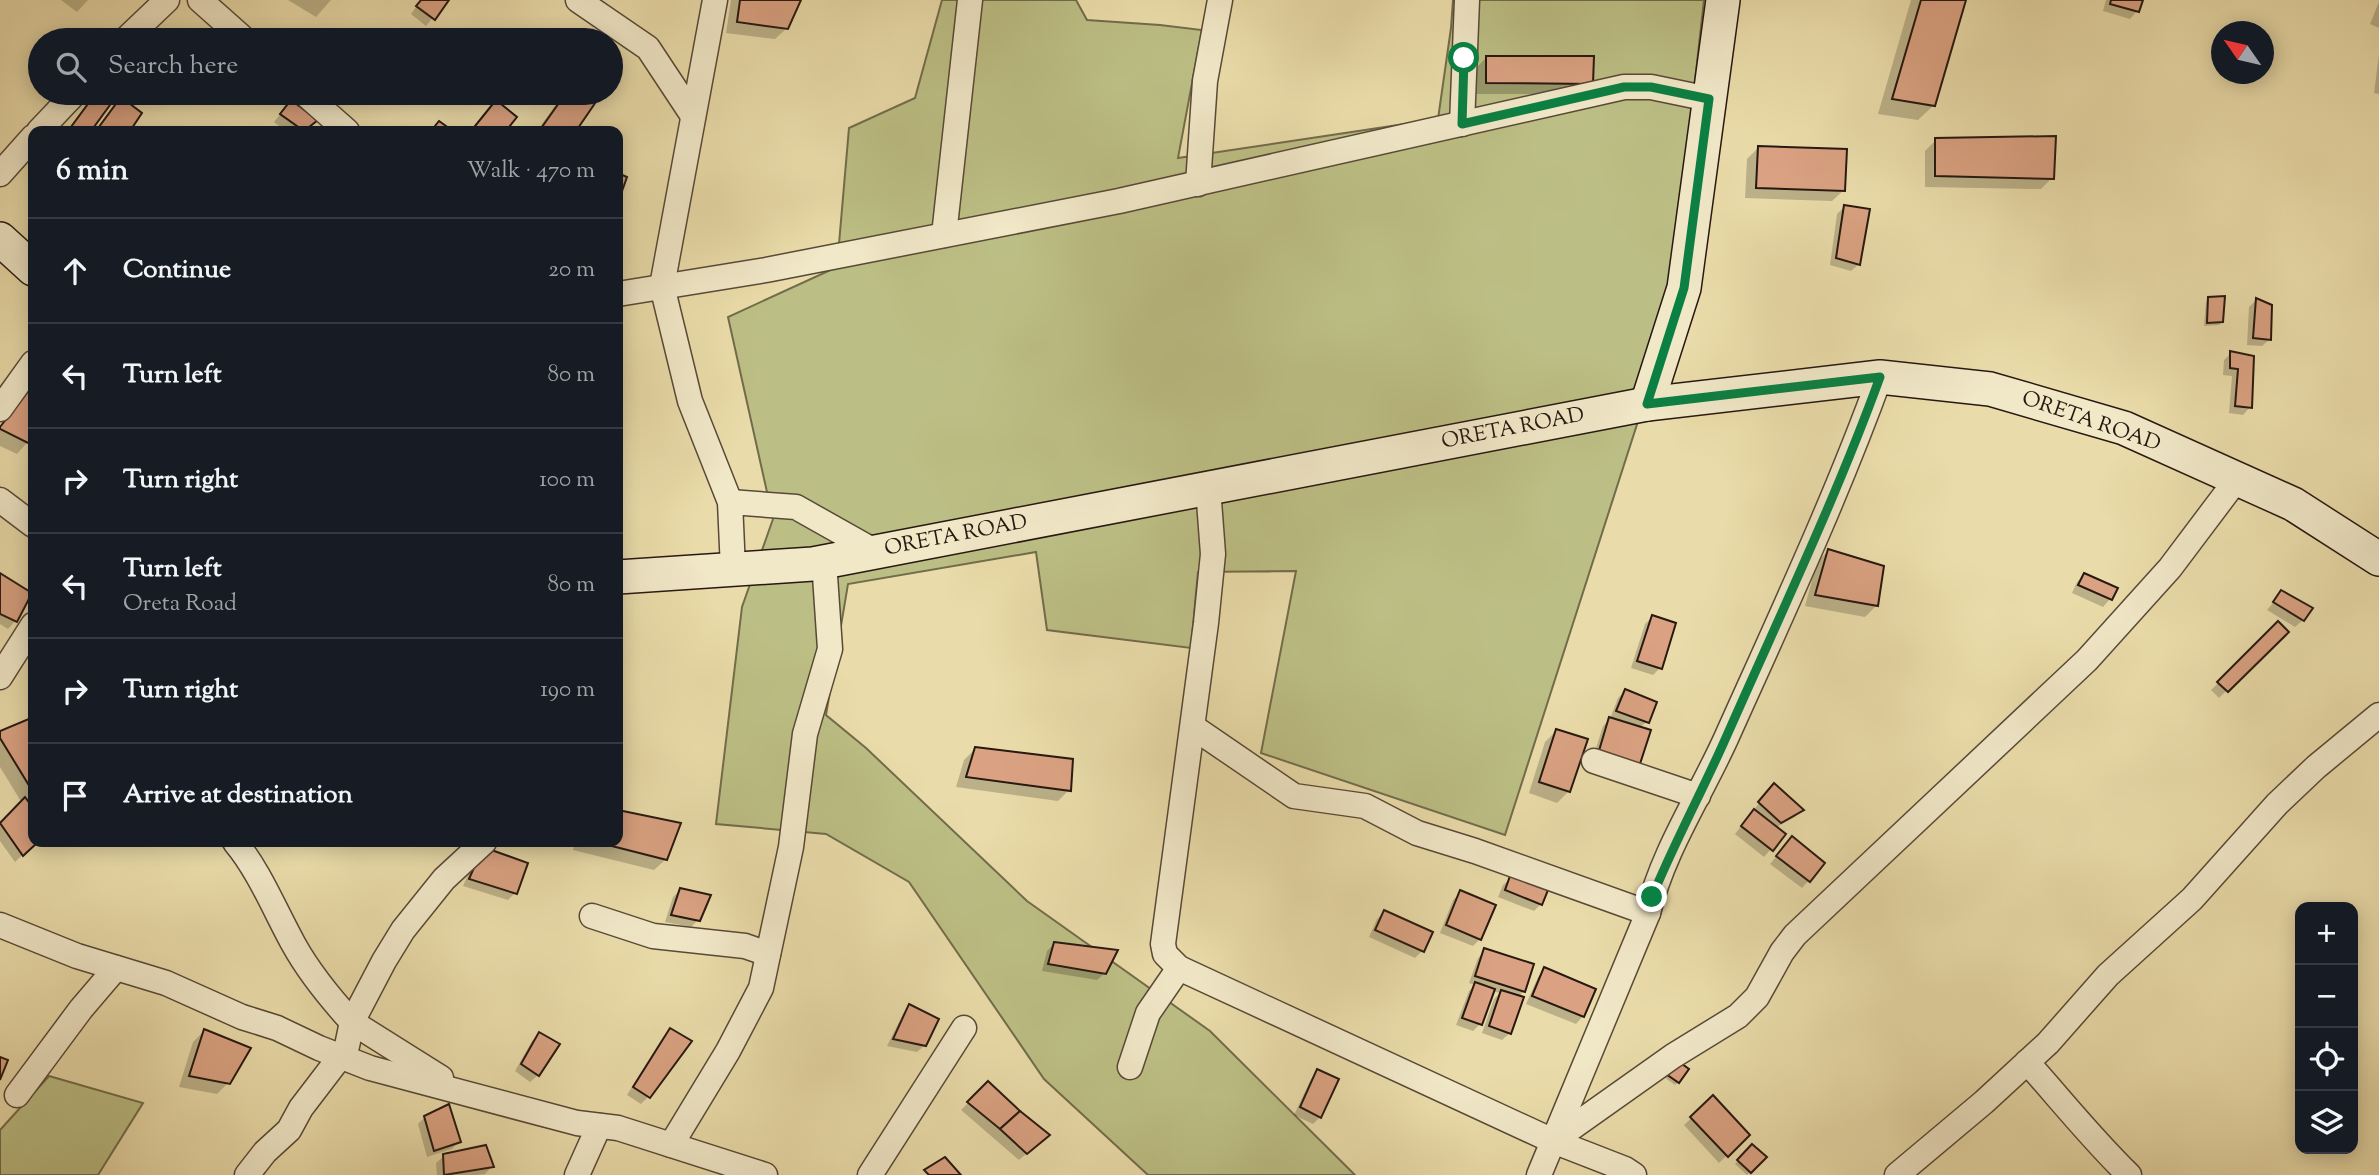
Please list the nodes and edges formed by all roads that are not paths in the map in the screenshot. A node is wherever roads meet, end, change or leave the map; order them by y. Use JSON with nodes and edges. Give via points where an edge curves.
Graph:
{"nodes":[{"id":1,"x":167,"y":0,"type":"edge"},
{"id":2,"x":200,"y":0,"type":"edge"},
{"id":3,"x":578,"y":0,"type":"edge"},
{"id":4,"x":715,"y":0,"type":"edge"},
{"id":5,"x":970,"y":0,"type":"edge"},
{"id":6,"x":1220,"y":0,"type":"edge"},
{"id":7,"x":1467,"y":0,"type":"edge"},
{"id":8,"x":1723,"y":0,"type":"edge"},
{"id":9,"x":138,"y":28,"type":"edge"},
{"id":10,"x":232,"y":28,"type":"edge"},
{"id":11,"x":619,"y":28,"type":"edge"},
{"id":12,"x":623,"y":31,"type":"edge"},
{"id":13,"x":1709,"y":99,"type":"junction"},
{"id":14,"x":64,"y":105,"type":"edge"},
{"id":15,"x":318,"y":105,"type":"edge"},
{"id":16,"x":694,"y":116,"type":"junction"},
{"id":17,"x":1462,"y":124,"type":"junction"},
{"id":18,"x":44,"y":126,"type":"edge"},
{"id":19,"x":341,"y":126,"type":"edge"},
{"id":20,"x":28,"y":143,"type":"edge"},
{"id":21,"x":0,"y":174,"type":"edge"},
{"id":22,"x":1198,"y":184,"type":"junction"},
{"id":23,"x":944,"y":235,"type":"junction"},
{"id":24,"x":0,"y":239,"type":"edge"},
{"id":25,"x":28,"y":264,"type":"edge"},
{"id":26,"x":662,"y":286,"type":"junction"},
{"id":27,"x":623,"y":293,"type":"edge"},
{"id":28,"x":28,"y":370,"type":"edge"},
{"id":29,"x":1880,"y":377,"type":"junction"},
{"id":30,"x":1647,"y":404,"type":"junction"},
{"id":31,"x":0,"y":409,"type":"edge"},
{"id":32,"x":2237,"y":479,"type":"junction"},
{"id":33,"x":1208,"y":488,"type":"junction"},
{"id":34,"x":0,"y":500,"type":"edge"},
{"id":35,"x":730,"y":502,"type":"junction"},
{"id":36,"x":28,"y":521,"type":"edge"},
{"id":37,"x":876,"y":552,"type":"junction"},
{"id":38,"x":2379,"y":559,"type":"edge"},
{"id":39,"x":824,"y":561,"type":"junction"},
{"id":40,"x":733,"y":569,"type":"junction"},
{"id":41,"x":623,"y":577,"type":"edge"},
{"id":42,"x":28,"y":633,"type":"edge"},
{"id":43,"x":0,"y":677,"type":"edge"},
{"id":44,"x":2379,"y":715,"type":"edge"},
{"id":45,"x":1193,"y":727,"type":"junction"},
{"id":46,"x":1594,"y":761,"type":"dead end"},
{"id":47,"x":1698,"y":796,"type":"junction"},
{"id":48,"x":239,"y":847,"type":"edge"},
{"id":49,"x":479,"y":847,"type":"edge"},
{"id":50,"x":1648,"y":913,"type":"junction"},
{"id":51,"x":592,"y":916,"type":"dead end"},
{"id":52,"x":0,"y":925,"type":"edge"},
{"id":53,"x":768,"y":954,"type":"junction"},
{"id":54,"x":116,"y":968,"type":"junction"},
{"id":55,"x":1179,"y":968,"type":"junction"},
{"id":56,"x":352,"y":1022,"type":"junction"},
{"id":57,"x":964,"y":1028,"type":"dead end"},
{"id":58,"x":340,"y":1057,"type":"junction"},
{"id":59,"x":2027,"y":1062,"type":"junction"},
{"id":60,"x":1130,"y":1067,"type":"dead end"},
{"id":61,"x":460,"y":1090,"type":"junction"},
{"id":62,"x":17,"y":1095,"type":"dead end"},
{"id":63,"x":598,"y":1126,"type":"junction"},
{"id":64,"x":1553,"y":1141,"type":"junction"},
{"id":65,"x":671,"y":1145,"type":"junction"},
{"id":66,"x":247,"y":1175,"type":"edge"},
{"id":67,"x":577,"y":1175,"type":"edge"},
{"id":68,"x":765,"y":1175,"type":"edge"},
{"id":69,"x":870,"y":1175,"type":"edge"},
{"id":70,"x":1539,"y":1175,"type":"edge"},
{"id":71,"x":1634,"y":1175,"type":"edge"},
{"id":72,"x":1897,"y":1175,"type":"edge"},
{"id":73,"x":2129,"y":1175,"type":"edge"}],
"edges":[{"from":1,"to":9,"type":"street"},
{"from":2,"to":10,"type":"street"},
{"from":3,"to":11,"type":"street"},
{"from":4,"to":16,"type":"street"},
{"from":5,"to":23,"type":"street"},
{"from":6,"to":22,"type":"street","via":[[1205,81]]},
{"from":7,"to":17,"type":"street"},
{"from":8,"to":13,"type":"street"},
{"from":12,"to":16,"type":"street","via":[[648,48]]},
{"from":13,"to":17,"type":"street","via":[[1651,87],[1624,87]]},
{"from":13,"to":30,"type":"street","via":[[1684,288]]},
{"from":14,"to":18,"type":"street"},
{"from":15,"to":19,"type":"street"},
{"from":16,"to":26,"type":"street"},
{"from":17,"to":22,"type":"street"},
{"from":20,"to":21,"type":"street"},
{"from":22,"to":23,"type":"street"},
{"from":23,"to":26,"type":"street"},
{"from":24,"to":25,"type":"street"},
{"from":26,"to":27,"type":"street"},
{"from":26,"to":35,"type":"street","via":[[690,401]]},
{"from":28,"to":31,"type":"street"},
{"from":29,"to":30,"type":"street","name":"ORETA ROAD"},
{"from":29,"to":32,"type":"street","name":"ORETA ROAD","via":[[1990,388],[2124,428]]},
{"from":29,"to":47,"type":"street"},
{"from":30,"to":33,"type":"street","name":"ORETA ROAD"},
{"from":32,"to":38,"type":"street","name":"ORETA ROAD","via":[[2293,503]]},
{"from":32,"to":64,"type":"street","via":[[2170,568],[2087,660],[1795,935],[1757,997],[1738,1016]]},
{"from":33,"to":37,"type":"street","name":"ORETA ROAD"},
{"from":33,"to":45,"type":"street","via":[[1213,554]]},
{"from":34,"to":36,"type":"street"},
{"from":35,"to":37,"type":"street","via":[[796,507]]},
{"from":35,"to":40,"type":"street"},
{"from":37,"to":39,"type":"street","name":"ORETA ROAD"},
{"from":39,"to":40,"type":"street","name":"ORETA ROAD"},
{"from":39,"to":53,"type":"street","via":[[830,649],[805,734],[791,847]]},
{"from":40,"to":41,"type":"street","name":"ORETA ROAD"},
{"from":42,"to":43,"type":"street"},
{"from":44,"to":59,"type":"street","via":[[2277,804],[2192,899],[2108,975]]},
{"from":45,"to":50,"type":"street","via":[[1294,796],[1365,806],[1417,833]]},
{"from":45,"to":55,"type":"street","via":[[1164,944],[1165,954]]},
{"from":46,"to":47,"type":"street"},
{"from":47,"to":50,"type":"street"},
{"from":48,"to":56,"type":"street","via":[[295,947]]},
{"from":49,"to":56,"type":"street","via":[[444,879],[403,930]]},
{"from":50,"to":64,"type":"street"},
{"from":51,"to":53,"type":"street","via":[[653,936],[745,946]]},
{"from":52,"to":54,"type":"street"},
{"from":53,"to":65,"type":"street","via":[[757,998]]},
{"from":54,"to":58,"type":"street","via":[[166,983]]},
{"from":54,"to":62,"type":"street"},
{"from":55,"to":60,"type":"street","via":[[1148,1013]]},
{"from":55,"to":64,"type":"street"},
{"from":56,"to":58,"type":"street"},
{"from":56,"to":61,"type":"street"},
{"from":57,"to":69,"type":"street"},
{"from":58,"to":61,"type":"street"},
{"from":58,"to":66,"type":"street","via":[[289,1129]]},
{"from":59,"to":72,"type":"street"},
{"from":59,"to":73,"type":"street"},
{"from":61,"to":63,"type":"street"},
{"from":63,"to":65,"type":"street"},
{"from":63,"to":67,"type":"street"},
{"from":64,"to":70,"type":"street"},
{"from":64,"to":71,"type":"street"},
{"from":65,"to":68,"type":"street"}]}
